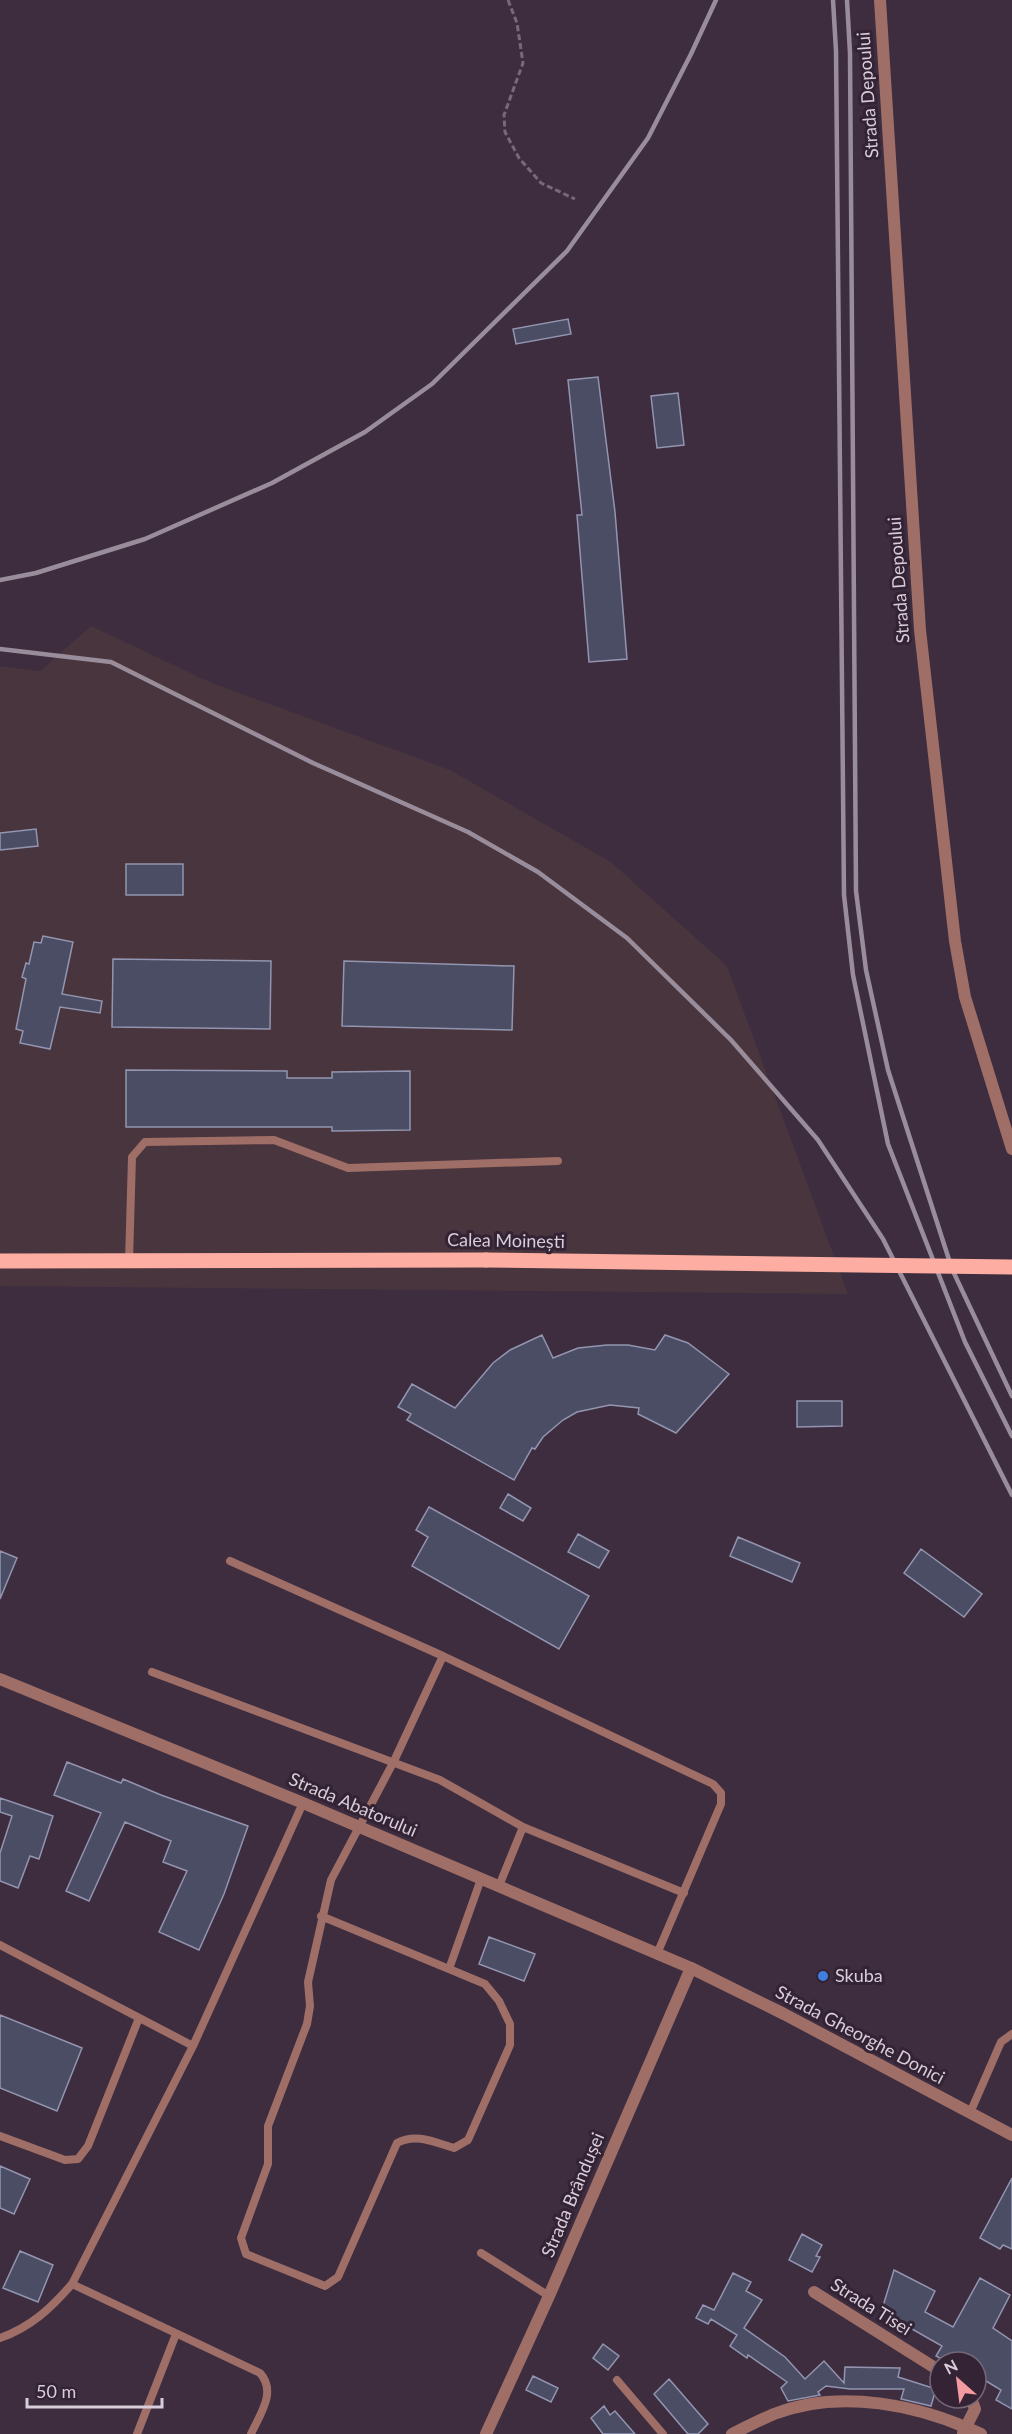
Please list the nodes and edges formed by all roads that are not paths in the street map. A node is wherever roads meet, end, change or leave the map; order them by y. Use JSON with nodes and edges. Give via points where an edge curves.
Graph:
{"nodes":[{"id":1,"x":880,"y":0,"type":"edge"},
{"id":2,"x":1012,"y":1149,"type":"edge"},
{"id":3,"x":558,"y":1161,"type":"dead end"},
{"id":4,"x":0,"y":1261,"type":"edge"},
{"id":5,"x":129,"y":1261,"type":"junction"},
{"id":6,"x":1012,"y":1267,"type":"edge"},
{"id":7,"x":230,"y":1561,"type":"dead end"},
{"id":8,"x":443,"y":1656,"type":"junction"},
{"id":9,"x":152,"y":1672,"type":"dead end"},
{"id":10,"x":0,"y":1679,"type":"edge"},
{"id":11,"x":394,"y":1761,"type":"junction"},
{"id":12,"x":303,"y":1803,"type":"junction"},
{"id":13,"x":358,"y":1827,"type":"junction"},
{"id":14,"x":523,"y":1827,"type":"junction"},
{"id":15,"x":482,"y":1879,"type":"junction"},
{"id":16,"x":499,"y":1887,"type":"junction"},
{"id":17,"x":684,"y":1893,"type":"junction"},
{"id":18,"x":321,"y":1916,"type":"junction"},
{"id":19,"x":0,"y":1945,"type":"edge"},
{"id":20,"x":657,"y":1954,"type":"junction"},
{"id":21,"x":691,"y":1968,"type":"junction"},
{"id":22,"x":449,"y":1969,"type":"junction"},
{"id":23,"x":139,"y":2018,"type":"junction"},
{"id":24,"x":1012,"y":2034,"type":"edge"},
{"id":25,"x":193,"y":2046,"type":"junction"},
{"id":26,"x":970,"y":2113,"type":"junction"},
{"id":27,"x":1012,"y":2135,"type":"edge"},
{"id":28,"x":0,"y":2136,"type":"edge"},
{"id":29,"x":482,"y":2253,"type":"dead end"},
{"id":30,"x":72,"y":2284,"type":"junction"},
{"id":31,"x":814,"y":2292,"type":"dead end"},
{"id":32,"x":549,"y":2296,"type":"junction"},
{"id":33,"x":176,"y":2334,"type":"junction"},
{"id":34,"x":0,"y":2338,"type":"edge"},
{"id":35,"x":928,"y":2363,"type":"edge"},
{"id":36,"x":617,"y":2380,"type":"dead end"},
{"id":37,"x":974,"y":2410,"type":"edge"},
{"id":38,"x":964,"y":2430,"type":"edge"},
{"id":39,"x":137,"y":2434,"type":"edge"},
{"id":40,"x":251,"y":2434,"type":"edge"},
{"id":41,"x":486,"y":2434,"type":"edge"},
{"id":42,"x":663,"y":2434,"type":"edge"},
{"id":43,"x":732,"y":2434,"type":"edge"},
{"id":44,"x":981,"y":2434,"type":"edge"}],
"edges":[{"from":1,"to":2,"type":"street","name":"Strada Depoului","via":[[920,630],[955,941],[965,997]]},
{"from":3,"to":5,"type":"lane","via":[[348,1168],[274,1140],[145,1142],[132,1157]]},
{"from":4,"to":5,"type":"main road","name":"Calea Moinești"},
{"from":5,"to":6,"type":"main road","name":"Calea Moinești","bridge":true,"via":[[486,1260]]},
{"from":7,"to":8,"type":"lane"},
{"from":8,"to":11,"type":"lane"},
{"from":8,"to":17,"type":"lane","via":[[713,1784],[722,1793],[721,1804]]},
{"from":9,"to":11,"type":"lane"},
{"from":10,"to":12,"type":"street","name":"Strada Abatorului"},
{"from":11,"to":13,"type":"lane"},
{"from":11,"to":14,"type":"lane","via":[[451,1786]]},
{"from":12,"to":13,"type":"street","name":"Strada Abatorului"},
{"from":12,"to":25,"type":"lane"},
{"from":13,"to":15,"type":"street","name":"Strada Abatorului"},
{"from":13,"to":18,"type":"lane","via":[[331,1880]]},
{"from":14,"to":16,"type":"lane"},
{"from":14,"to":17,"type":"lane"},
{"from":15,"to":16,"type":"street","name":"Strada Abatorului"},
{"from":15,"to":22,"type":"lane"},
{"from":16,"to":20,"type":"street","name":"Strada Abatorului"},
{"from":17,"to":20,"type":"lane"},
{"from":18,"to":22,"type":"lane"},
{"from":18,"to":22,"type":"lane","via":[[308,1983],[307,2024],[268,2126],[268,2163],[241,2238],[246,2254],[325,2286],[331,2283],[338,2277],[397,2143],[416,2137],[454,2148],[468,2140],[510,2045],[510,2024],[499,2001],[484,1984]]},
{"from":19,"to":23,"type":"lane"},
{"from":20,"to":21,"type":"street","name":"Strada Abatorului"},
{"from":21,"to":26,"type":"street","name":"Strada Gheorghe Donici"},
{"from":21,"to":32,"type":"street","name":"Strada Brândușei"},
{"from":23,"to":25,"type":"lane"},
{"from":23,"to":28,"type":"lane","via":[[88,2145],[78,2159],[65,2160]]},
{"from":24,"to":26,"type":"lane","via":[[1001,2042]]},
{"from":25,"to":30,"type":"lane"},
{"from":26,"to":27,"type":"street","name":"Strada Gheorghe Donici"},
{"from":29,"to":32,"type":"lane"},
{"from":30,"to":33,"type":"lane"},
{"from":30,"to":34,"type":"lane","via":[[40,2317],[22,2330]]},
{"from":31,"to":35,"type":"street","name":"Strada Tisei"},
{"from":32,"to":41,"type":"street","name":"Strada Brândușei"},
{"from":33,"to":39,"type":"lane"},
{"from":33,"to":40,"type":"lane","via":[[260,2373],[267,2382],[269,2393]]},
{"from":36,"to":42,"type":"lane"},
{"from":37,"to":38,"type":"street"},
{"from":38,"to":43,"type":"street","via":[[927,2414],[877,2402],[823,2403],[776,2413]]},
{"from":38,"to":44,"type":"street"}]}
